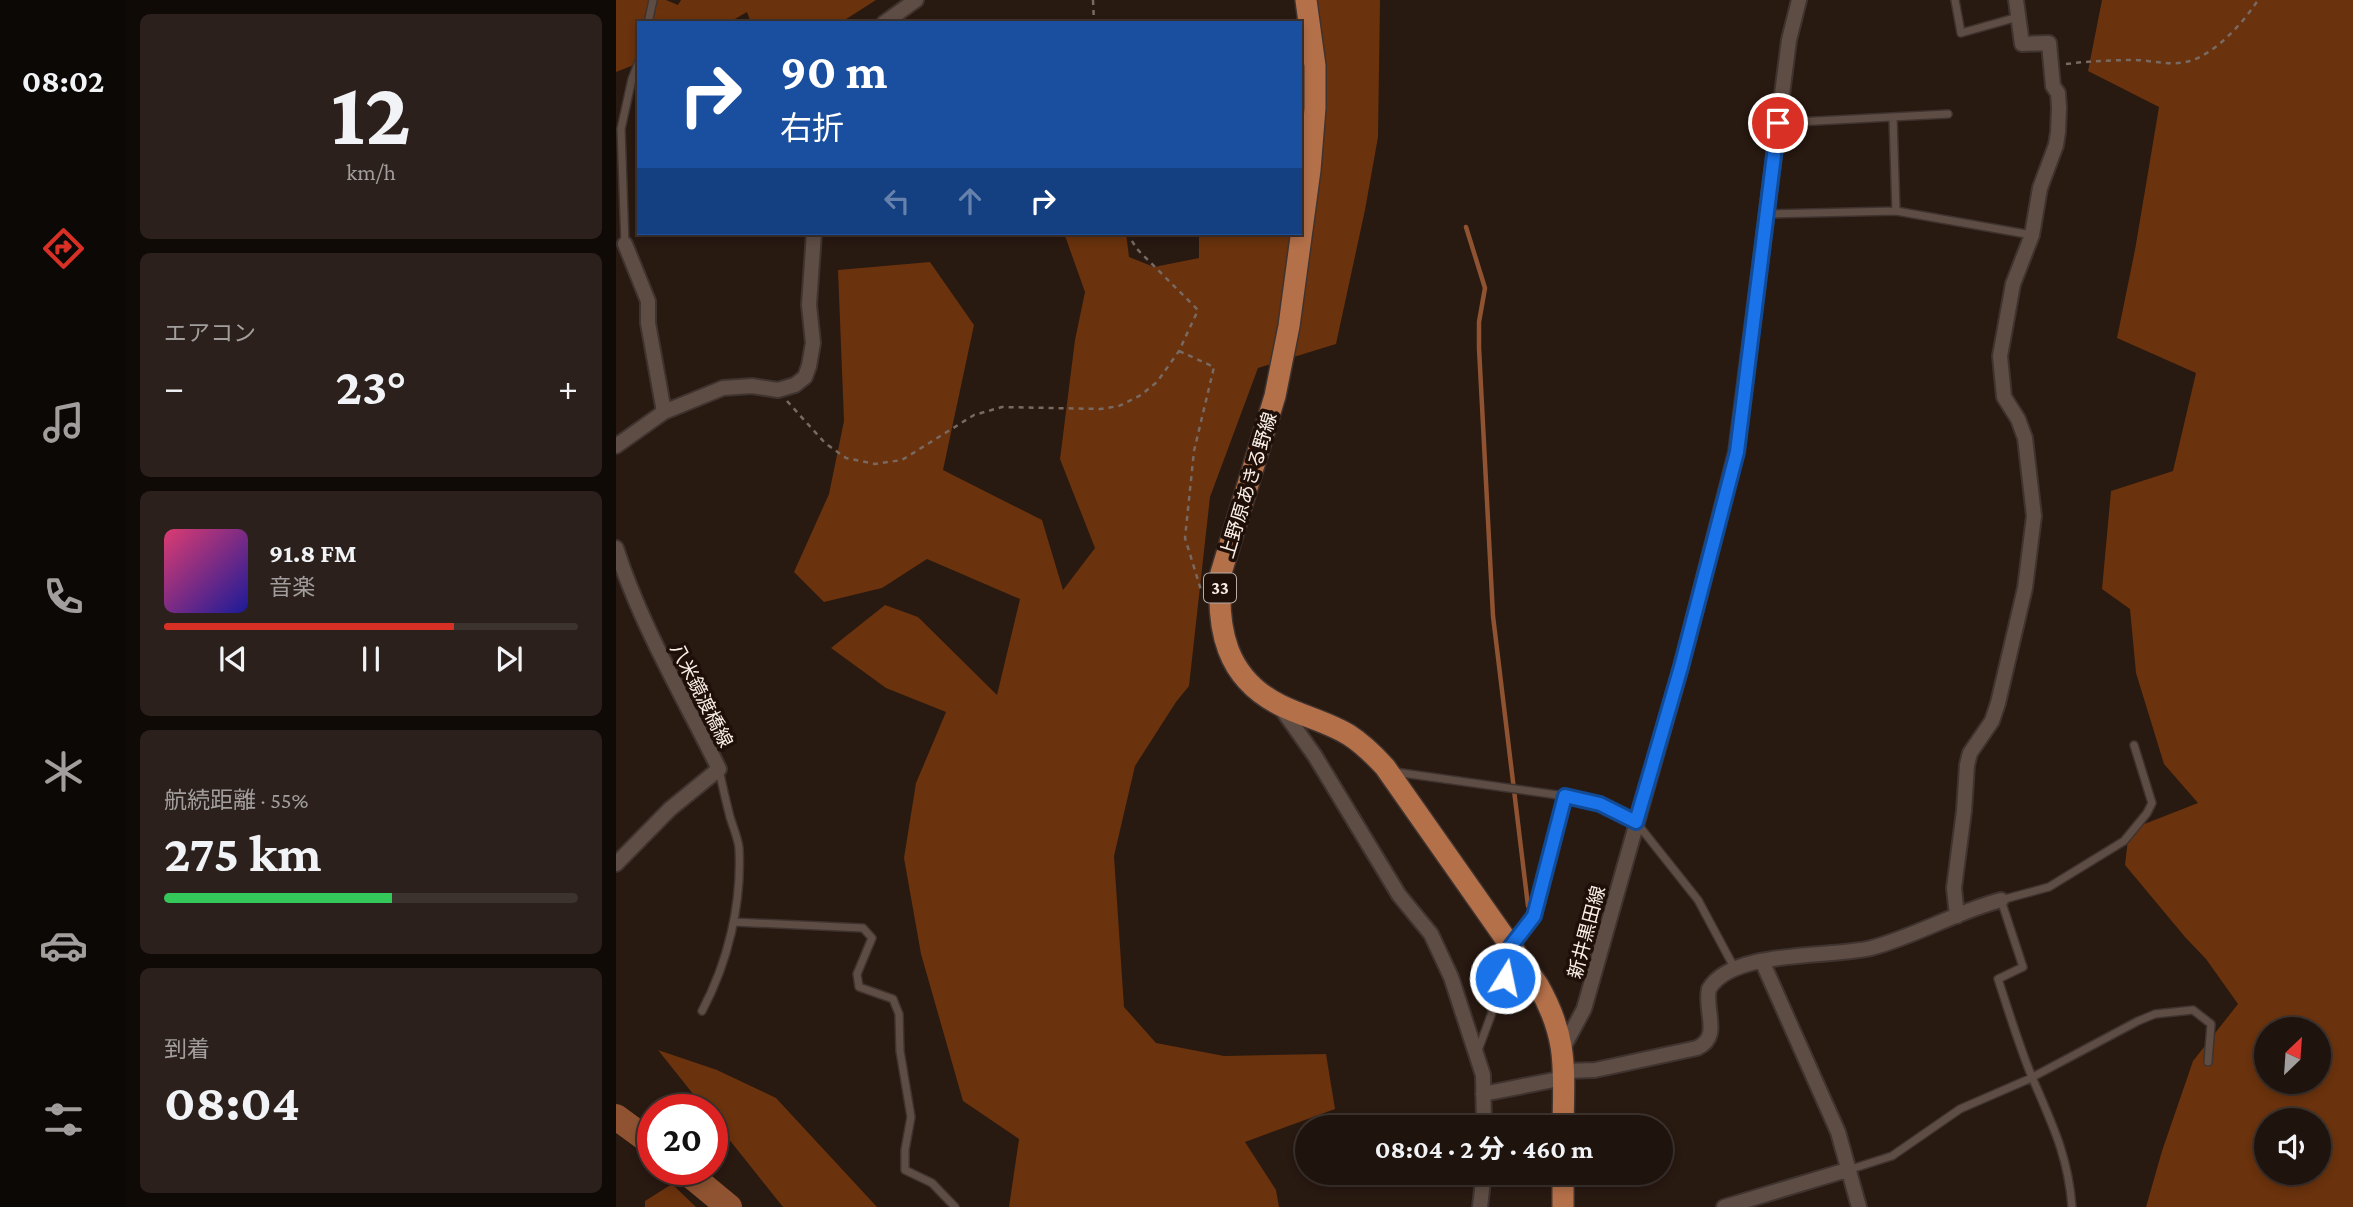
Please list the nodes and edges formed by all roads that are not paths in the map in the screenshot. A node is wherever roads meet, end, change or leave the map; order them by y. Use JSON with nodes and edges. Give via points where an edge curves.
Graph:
{"nodes":[{"id":1,"x":653,"y":0,"type":"edge"},
{"id":2,"x":916,"y":0,"type":"edge"},
{"id":3,"x":1306,"y":0,"type":"edge"},
{"id":4,"x":1799,"y":0,"type":"edge"},
{"id":5,"x":1955,"y":0,"type":"edge"},
{"id":6,"x":2016,"y":0,"type":"edge"},
{"id":7,"x":2018,"y":17,"type":"junction"},
{"id":8,"x":648,"y":21,"type":"edge"},
{"id":9,"x":887,"y":21,"type":"edge"},
{"id":10,"x":637,"y":66,"type":"edge"},
{"id":11,"x":1948,"y":114,"type":"dead end"},
{"id":12,"x":1893,"y":118,"type":"junction"},
{"id":13,"x":1778,"y":123,"type":"junction"},
{"id":14,"x":1896,"y":211,"type":"junction"},
{"id":15,"x":1766,"y":214,"type":"junction"},
{"id":16,"x":1302,"y":229,"type":"edge"},
{"id":17,"x":814,"y":235,"type":"edge"},
{"id":18,"x":1301,"y":235,"type":"edge"},
{"id":19,"x":2032,"y":235,"type":"junction"},
{"id":20,"x":625,"y":244,"type":"joint"},
{"id":21,"x":664,"y":412,"type":"junction"},
{"id":22,"x":616,"y":446,"type":"edge"},
{"id":23,"x":616,"y":548,"type":"edge"},
{"id":24,"x":1278,"y":704,"type":"junction"},
{"id":25,"x":2134,"y":745,"type":"dead end"},
{"id":26,"x":719,"y":769,"type":"junction"},
{"id":27,"x":1388,"y":771,"type":"junction"},
{"id":28,"x":1565,"y":796,"type":"junction"},
{"id":29,"x":1636,"y":822,"type":"junction"},
{"id":30,"x":616,"y":864,"type":"edge"},
{"id":31,"x":2001,"y":900,"type":"junction"},
{"id":32,"x":1957,"y":916,"type":"junction"},
{"id":33,"x":734,"y":922,"type":"junction"},
{"id":34,"x":1513,"y":949,"type":"junction"},
{"id":35,"x":1762,"y":961,"type":"junction"},
{"id":36,"x":1735,"y":969,"type":"junction"},
{"id":37,"x":702,"y":1011,"type":"dead end"},
{"id":38,"x":1563,"y":1048,"type":"junction"},
{"id":39,"x":1476,"y":1057,"type":"junction"},
{"id":40,"x":2207,"y":1062,"type":"dead end"},
{"id":41,"x":1564,"y":1074,"type":"junction"},
{"id":42,"x":2032,"y":1077,"type":"junction"},
{"id":43,"x":1483,"y":1094,"type":"junction"},
{"id":44,"x":1484,"y":1115,"type":"edge"},
{"id":45,"x":1563,"y":1115,"type":"edge"},
{"id":46,"x":1847,"y":1170,"type":"junction"},
{"id":47,"x":1483,"y":1185,"type":"edge"},
{"id":48,"x":1563,"y":1185,"type":"edge"},
{"id":49,"x":955,"y":1207,"type":"edge"},
{"id":50,"x":1480,"y":1207,"type":"edge"},
{"id":51,"x":1563,"y":1207,"type":"edge"},
{"id":52,"x":1724,"y":1207,"type":"edge"},
{"id":53,"x":1859,"y":1207,"type":"edge"},
{"id":54,"x":2071,"y":1207,"type":"edge"}],
"edges":[{"from":1,"to":8,"type":"lane"},
{"from":2,"to":9,"type":"street"},
{"from":3,"to":16,"type":"main road","name":"上野原あきる野線","number":"33","via":[[1315,108]]},
{"from":4,"to":13,"type":"street"},
{"from":5,"to":7,"type":"lane","via":[[1961,33]]},
{"from":6,"to":7,"type":"street"},
{"from":7,"to":19,"type":"street","via":[[2021,44],[2049,43],[2059,108],[2056,145],[2040,188]]},
{"from":10,"to":20,"type":"lane","via":[[621,129]]},
{"from":11,"to":12,"type":"lane"},
{"from":12,"to":13,"type":"lane"},
{"from":12,"to":14,"type":"lane"},
{"from":13,"to":15,"type":"street"},
{"from":14,"to":15,"type":"lane"},
{"from":14,"to":19,"type":"lane"},
{"from":15,"to":29,"type":"street","name":"新井黒田線","via":[[1737,452]]},
{"from":17,"to":21,"type":"street","via":[[809,295],[813,344],[805,377],[778,390],[723,388]]},
{"from":18,"to":24,"type":"main road","name":"上野原あきる野線","number":"33","via":[[1275,396],[1221,573],[1218,603],[1238,671],[1250,686]]},
{"from":19,"to":32,"type":"street","via":[[2012,284],[2000,356],[2001,388],[2025,438],[2033,490],[2032,540],[1998,703],[1967,765],[1954,888]]},
{"from":20,"to":21,"type":"street","via":[[648,301]]},
{"from":21,"to":22,"type":"street"},
{"from":23,"to":26,"type":"street","name":"八米鏡渡橋線","via":[[649,635]]},
{"from":24,"to":27,"type":"main road","name":"上野原あきる野線","number":"33","via":[[1346,734]]},
{"from":24,"to":39,"type":"street","via":[[1399,895],[1432,934]]},
{"from":25,"to":31,"type":"lane","via":[[2152,803],[2124,841],[2049,887]]},
{"from":26,"to":30,"type":"street","name":"八米鏡渡橋線","via":[[670,809]]},
{"from":26,"to":33,"type":"lane","via":[[739,846]]},
{"from":27,"to":28,"type":"lane"},
{"from":27,"to":34,"type":"main road","name":"上野原あきる野線","number":"33"},
{"from":28,"to":29,"type":"lane","via":[[1600,804]]},
{"from":28,"to":34,"type":"lane","via":[[1534,916]]},
{"from":29,"to":36,"type":"lane","via":[[1698,900]]},
{"from":29,"to":38,"type":"street","name":"新井黒田線","via":[[1584,1009]]},
{"from":31,"to":32,"type":"street"},
{"from":31,"to":42,"type":"lane","via":[[2023,967],[1998,979]]},
{"from":32,"to":35,"type":"street","via":[[1868,949]]},
{"from":33,"to":37,"type":"lane","via":[[715,988]]},
{"from":33,"to":49,"type":"lane","via":[[863,928],[872,938],[857,974],[859,987],[892,999],[899,1014],[911,1116],[905,1170],[932,1183]]},
{"from":34,"to":38,"type":"main road","name":"上野原あきる野線","number":"33","via":[[1550,1006]]},
{"from":34,"to":39,"type":"lane"},
{"from":35,"to":36,"type":"street"},
{"from":35,"to":46,"type":"street","via":[[1838,1132]]},
{"from":36,"to":41,"type":"street","via":[[1709,989],[1710,1036],[1706,1044]]},
{"from":38,"to":41,"type":"main road","name":"上野原あきる野線","number":"33"},
{"from":39,"to":43,"type":"street","via":[[1483,1074]]},
{"from":40,"to":42,"type":"lane","via":[[2211,1024],[2193,1010],[2180,1010],[2138,1021]]},
{"from":41,"to":43,"type":"street"},
{"from":41,"to":45,"type":"main road","name":"上野原あきる野線","number":"33"},
{"from":42,"to":46,"type":"lane","via":[[1960,1109],[1892,1156]]},
{"from":42,"to":54,"type":"lane","via":[[2061,1146]]},
{"from":43,"to":44,"type":"street"},
{"from":46,"to":52,"type":"street"},
{"from":46,"to":53,"type":"street"},
{"from":47,"to":50,"type":"street"},
{"from":48,"to":51,"type":"main road"}]}
